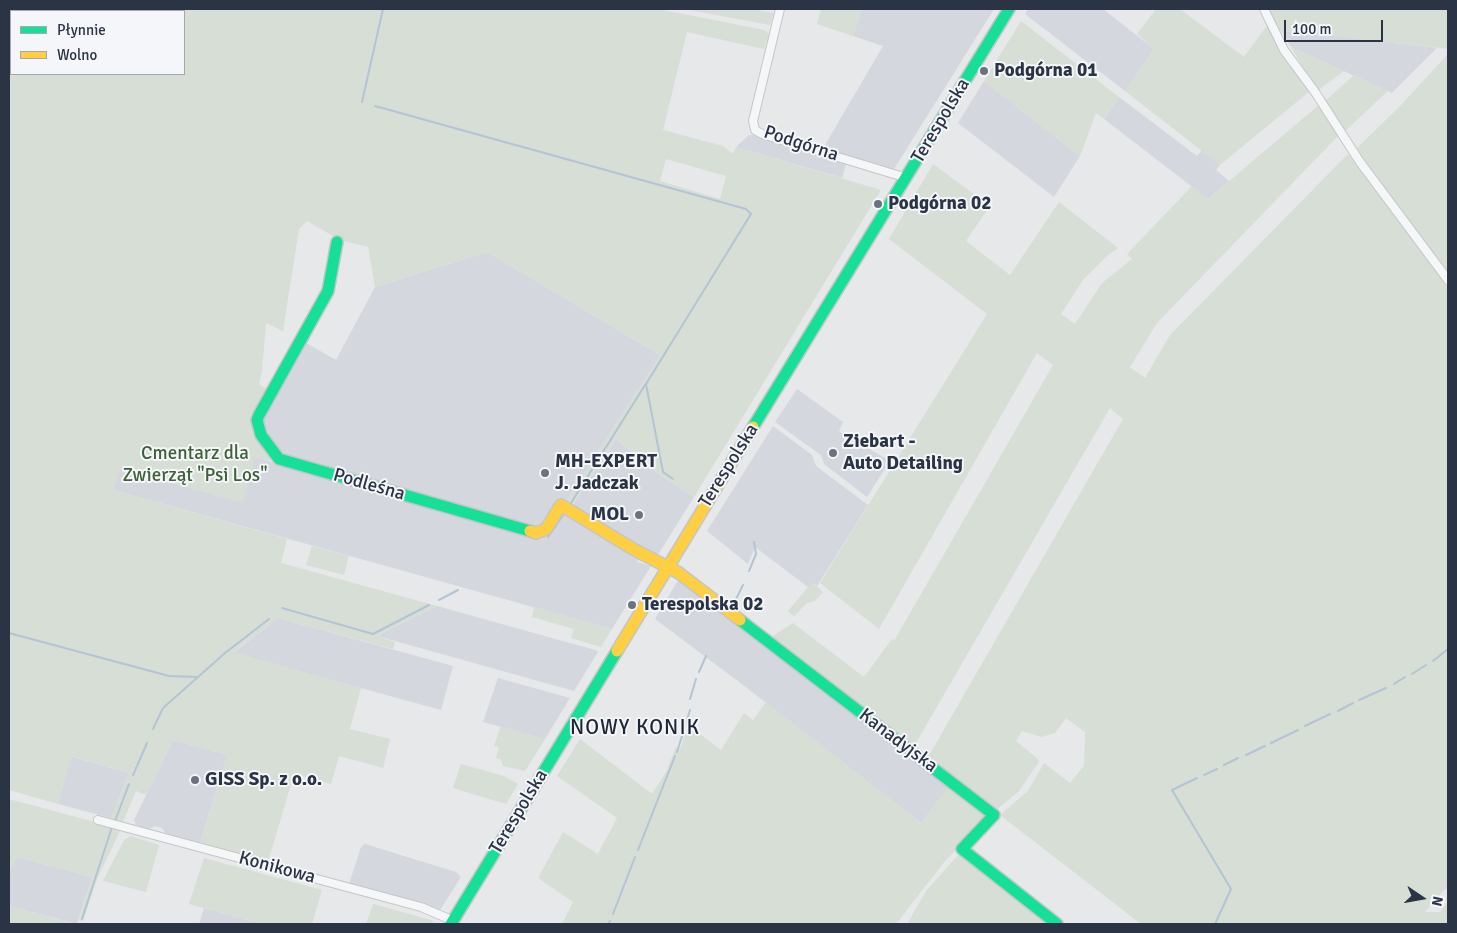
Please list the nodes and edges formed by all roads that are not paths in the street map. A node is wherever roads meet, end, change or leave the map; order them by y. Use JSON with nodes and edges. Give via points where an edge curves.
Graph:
{"nodes":[{"id":1,"x":780,"y":9,"type":"edge"},
{"id":2,"x":1010,"y":9,"type":"edge"},
{"id":3,"x":1264,"y":9,"type":"edge"},
{"id":4,"x":907,"y":178,"type":"junction"},
{"id":5,"x":337,"y":242,"type":"dead end"},
{"id":6,"x":1448,"y":280,"type":"edge"},
{"id":7,"x":667,"y":567,"type":"junction"},
{"id":8,"x":98,"y":820,"type":"dead end"},
{"id":9,"x":452,"y":922,"type":"edge"},
{"id":10,"x":1057,"y":924,"type":"edge"}],
"edges":[{"from":1,"to":4,"type":"street","name":"Podgórna","via":[[753,121],[755,130]]},
{"from":2,"to":4,"type":"street","name":"Terespolska"},
{"from":3,"to":6,"type":"street","via":[[1284,50],[1360,162]]},
{"from":4,"to":7,"type":"street","name":"Terespolska"},
{"from":5,"to":7,"type":"street","name":"Podleśna","via":[[328,291],[258,414],[261,435],[279,459],[536,533],[546,529],[561,505]]},
{"from":7,"to":9,"type":"street","name":"Terespolska"},
{"from":7,"to":10,"type":"street","name":"Kanadyjska","via":[[694,583],[994,815],[962,849]]},
{"from":8,"to":9,"type":"street","name":"Konikowa","via":[[421,907]]}]}
